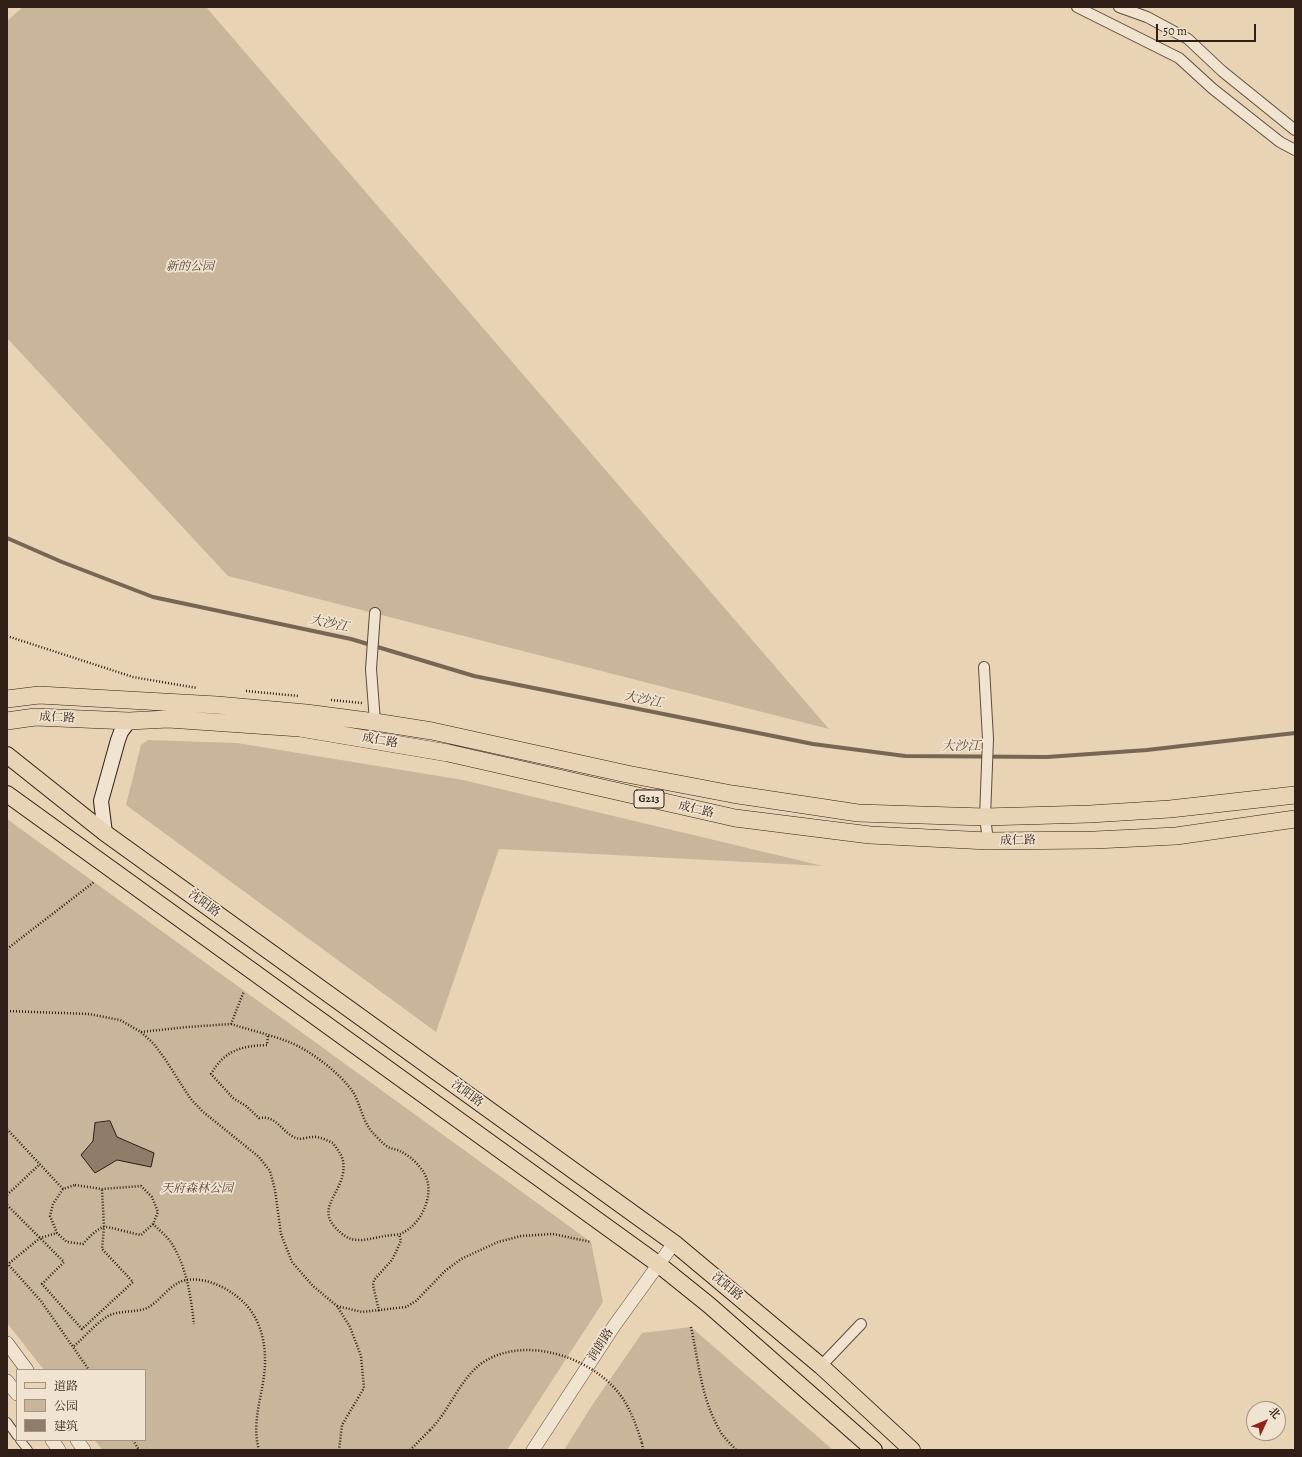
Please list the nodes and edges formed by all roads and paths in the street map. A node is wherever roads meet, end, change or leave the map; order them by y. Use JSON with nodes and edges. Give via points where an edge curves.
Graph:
{"nodes":[{"id":1,"x":1077,"y":7,"type":"edge"},
{"id":2,"x":1119,"y":7,"type":"edge"},
{"id":3,"x":1295,"y":130,"type":"edge"},
{"id":4,"x":1295,"y":150,"type":"edge"},
{"id":5,"x":376,"y":613,"type":"dead end"},
{"id":6,"x":7,"y":636,"type":"edge"},
{"id":7,"x":984,"y":667,"type":"dead end"},
{"id":8,"x":199,"y":688,"type":"dead end"},
{"id":9,"x":244,"y":691,"type":"dead end"},
{"id":10,"x":307,"y":697,"type":"dead end"},
{"id":11,"x":7,"y":699,"type":"edge"},
{"id":12,"x":329,"y":700,"type":"dead end"},
{"id":13,"x":374,"y":705,"type":"junction"},
{"id":14,"x":7,"y":721,"type":"edge"},
{"id":15,"x":129,"y":721,"type":"junction"},
{"id":16,"x":374,"y":722,"type":"junction"},
{"id":17,"x":7,"y":755,"type":"edge"},
{"id":18,"x":7,"y":794,"type":"edge"},
{"id":19,"x":1295,"y":795,"type":"edge"},
{"id":20,"x":985,"y":817,"type":"junction"},
{"id":21,"x":1295,"y":819,"type":"edge"},
{"id":22,"x":105,"y":833,"type":"junction"},
{"id":23,"x":988,"y":841,"type":"junction"},
{"id":24,"x":94,"y":882,"type":"dead end"},
{"id":25,"x":7,"y":949,"type":"edge"},
{"id":26,"x":244,"y":991,"type":"dead end"},
{"id":27,"x":7,"y":1012,"type":"edge"},
{"id":28,"x":231,"y":1024,"type":"junction"},
{"id":29,"x":141,"y":1032,"type":"junction"},
{"id":30,"x":268,"y":1036,"type":"junction"},
{"id":31,"x":7,"y":1129,"type":"edge"},
{"id":32,"x":40,"y":1164,"type":"junction"},
{"id":33,"x":63,"y":1189,"type":"junction"},
{"id":34,"x":102,"y":1189,"type":"junction"},
{"id":35,"x":7,"y":1195,"type":"edge"},
{"id":36,"x":7,"y":1205,"type":"edge"},
{"id":37,"x":153,"y":1224,"type":"junction"},
{"id":38,"x":104,"y":1227,"type":"junction"},
{"id":39,"x":57,"y":1234,"type":"junction"},
{"id":40,"x":399,"y":1234,"type":"junction"},
{"id":41,"x":40,"y":1238,"type":"junction"},
{"id":42,"x":591,"y":1242,"type":"dead end"},
{"id":43,"x":674,"y":1243,"type":"junction"},
{"id":44,"x":7,"y":1264,"type":"edge"},
{"id":45,"x":658,"y":1264,"type":"junction"},
{"id":46,"x":186,"y":1280,"type":"junction"},
{"id":47,"x":337,"y":1306,"type":"junction"},
{"id":48,"x":379,"y":1311,"type":"junction"},
{"id":49,"x":194,"y":1324,"type":"dead end"},
{"id":50,"x":861,"y":1324,"type":"dead end"},
{"id":51,"x":691,"y":1327,"type":"dead end"},
{"id":52,"x":7,"y":1343,"type":"edge"},
{"id":53,"x":74,"y":1346,"type":"junction"},
{"id":54,"x":821,"y":1366,"type":"junction"},
{"id":55,"x":26,"y":1369,"type":"edge"},
{"id":56,"x":88,"y":1369,"type":"edge"},
{"id":57,"x":7,"y":1381,"type":"edge"},
{"id":58,"x":16,"y":1393,"type":"edge"},
{"id":59,"x":7,"y":1422,"type":"edge"},
{"id":60,"x":16,"y":1435,"type":"edge"},
{"id":61,"x":21,"y":1441,"type":"edge"},
{"id":62,"x":53,"y":1441,"type":"edge"},
{"id":63,"x":78,"y":1441,"type":"edge"},
{"id":64,"x":134,"y":1441,"type":"edge"},
{"id":65,"x":28,"y":1450,"type":"edge"},
{"id":66,"x":59,"y":1450,"type":"edge"},
{"id":67,"x":84,"y":1450,"type":"edge"},
{"id":68,"x":140,"y":1450,"type":"edge"},
{"id":69,"x":259,"y":1450,"type":"edge"},
{"id":70,"x":339,"y":1450,"type":"edge"},
{"id":71,"x":410,"y":1450,"type":"edge"},
{"id":72,"x":533,"y":1450,"type":"edge"},
{"id":73,"x":644,"y":1450,"type":"edge"},
{"id":74,"x":736,"y":1450,"type":"edge"},
{"id":75,"x":874,"y":1450,"type":"edge"},
{"id":76,"x":912,"y":1450,"type":"edge"}],
"edges":[{"from":1,"to":4,"type":"street","via":[[1179,58],[1213,89],[1280,142]]},
{"from":2,"to":3,"type":"street","via":[[1148,17],[1188,39],[1222,71]]},
{"from":5,"to":13,"type":"street","via":[[371,669]]},
{"from":6,"to":8,"type":"path","via":[[132,677]]},
{"from":7,"to":20,"type":"street","via":[[988,739]]},
{"from":9,"to":10,"type":"path"},
{"from":11,"to":16,"type":"highway","name":"成仁路","number":"G213","via":[[39,695],[217,705]]},
{"from":12,"to":13,"type":"path"},
{"from":13,"to":16,"type":"street"},
{"from":14,"to":15,"type":"highway","name":"成仁路","number":"G213","via":[[35,717]]},
{"from":15,"to":22,"type":"main road","via":[[118,740],[101,801]]},
{"from":15,"to":23,"type":"highway","name":"成仁路","number":"G213","via":[[168,719],[300,728],[448,753],[735,818],[870,835]]},
{"from":16,"to":20,"type":"highway","name":"成仁路","number":"G213","via":[[432,731],[627,774],[789,803],[858,813]]},
{"from":17,"to":22,"type":"main road","name":"沈阳路"},
{"from":18,"to":45,"type":"main road","name":"沈阳路"},
{"from":19,"to":20,"type":"highway","name":"成仁路","number":"G213","via":[[1170,809]]},
{"from":20,"to":23,"type":"street"},
{"from":21,"to":23,"type":"highway","name":"成仁路","number":"G213","via":[[1176,836]]},
{"from":22,"to":43,"type":"main road","name":"沈阳路"},
{"from":24,"to":25,"type":"path"},
{"from":26,"to":28,"type":"path"},
{"from":27,"to":29,"type":"path","via":[[89,1014],[120,1020]]},
{"from":28,"to":29,"type":"path"},
{"from":28,"to":30,"type":"path"},
{"from":29,"to":47,"type":"path","via":[[154,1044],[198,1107],[229,1135],[259,1157],[270,1171],[276,1190],[281,1234],[292,1262],[313,1286]]},
{"from":30,"to":40,"type":"path","via":[[290,1042],[334,1072],[353,1093],[372,1132],[388,1147],[400,1151],[419,1166],[428,1183],[426,1203],[418,1219]]},
{"from":30,"to":40,"type":"path","via":[[267,1045],[252,1046],[226,1055],[211,1074],[233,1098],[258,1118],[267,1117],[298,1139],[313,1137],[333,1143],[343,1160],[344,1170],[339,1188],[328,1206],[328,1215],[340,1232],[349,1239],[359,1242]]},
{"from":31,"to":32,"type":"path"},
{"from":32,"to":33,"type":"path"},
{"from":32,"to":35,"type":"path"},
{"from":33,"to":34,"type":"path","via":[[75,1185]]},
{"from":33,"to":39,"type":"path","via":[[53,1204],[50,1216]]},
{"from":34,"to":37,"type":"path","via":[[141,1186],[152,1197],[158,1212]]},
{"from":34,"to":38,"type":"path"},
{"from":36,"to":41,"type":"path"},
{"from":37,"to":38,"type":"path","via":[[141,1235]]},
{"from":37,"to":46,"type":"path","via":[[172,1243]]},
{"from":38,"to":39,"type":"path","via":[[83,1244],[67,1242]]},
{"from":38,"to":41,"type":"path","via":[[102,1249],[133,1282],[82,1329],[42,1284],[64,1262]]},
{"from":39,"to":41,"type":"path"},
{"from":40,"to":48,"type":"path","via":[[401,1241],[392,1260],[374,1280]]},
{"from":41,"to":44,"type":"path"},
{"from":42,"to":48,"type":"path","via":[[553,1234],[521,1236],[498,1242],[461,1259],[445,1271],[416,1301],[406,1307]]},
{"from":43,"to":45,"type":"street","name":"润朗路"},
{"from":43,"to":54,"type":"main road","name":"沈阳路"},
{"from":44,"to":53,"type":"path","via":[[41,1301]]},
{"from":45,"to":72,"type":"street","name":"润朗路"},
{"from":45,"to":75,"type":"main road","name":"沈阳路","via":[[709,1305]]},
{"from":46,"to":49,"type":"path","via":[[192,1300]]},
{"from":46,"to":53,"type":"path","via":[[177,1283],[147,1308],[109,1316]]},
{"from":46,"to":69,"type":"path","via":[[219,1285],[239,1298],[253,1314],[262,1336],[265,1357],[264,1383],[257,1410],[256,1439]]},
{"from":47,"to":48,"type":"path","via":[[362,1312]]},
{"from":47,"to":70,"type":"path","via":[[350,1327],[361,1356],[364,1388],[342,1425]]},
{"from":50,"to":54,"type":"street"},
{"from":51,"to":74,"type":"path","via":[[699,1378],[708,1406],[720,1433]]},
{"from":52,"to":55,"type":"street"},
{"from":53,"to":56,"type":"path"},
{"from":54,"to":76,"type":"main road","name":"沈阳路"},
{"from":57,"to":58,"type":"street"},
{"from":59,"to":60,"type":"street"},
{"from":61,"to":65,"type":"street"},
{"from":62,"to":66,"type":"street"},
{"from":63,"to":67,"type":"street"},
{"from":64,"to":68,"type":"path"},
{"from":71,"to":73,"type":"path","bridge":true,"via":[[449,1408],[470,1373],[497,1355],[517,1350],[560,1355],[584,1364],[604,1377],[628,1407]]}]}
